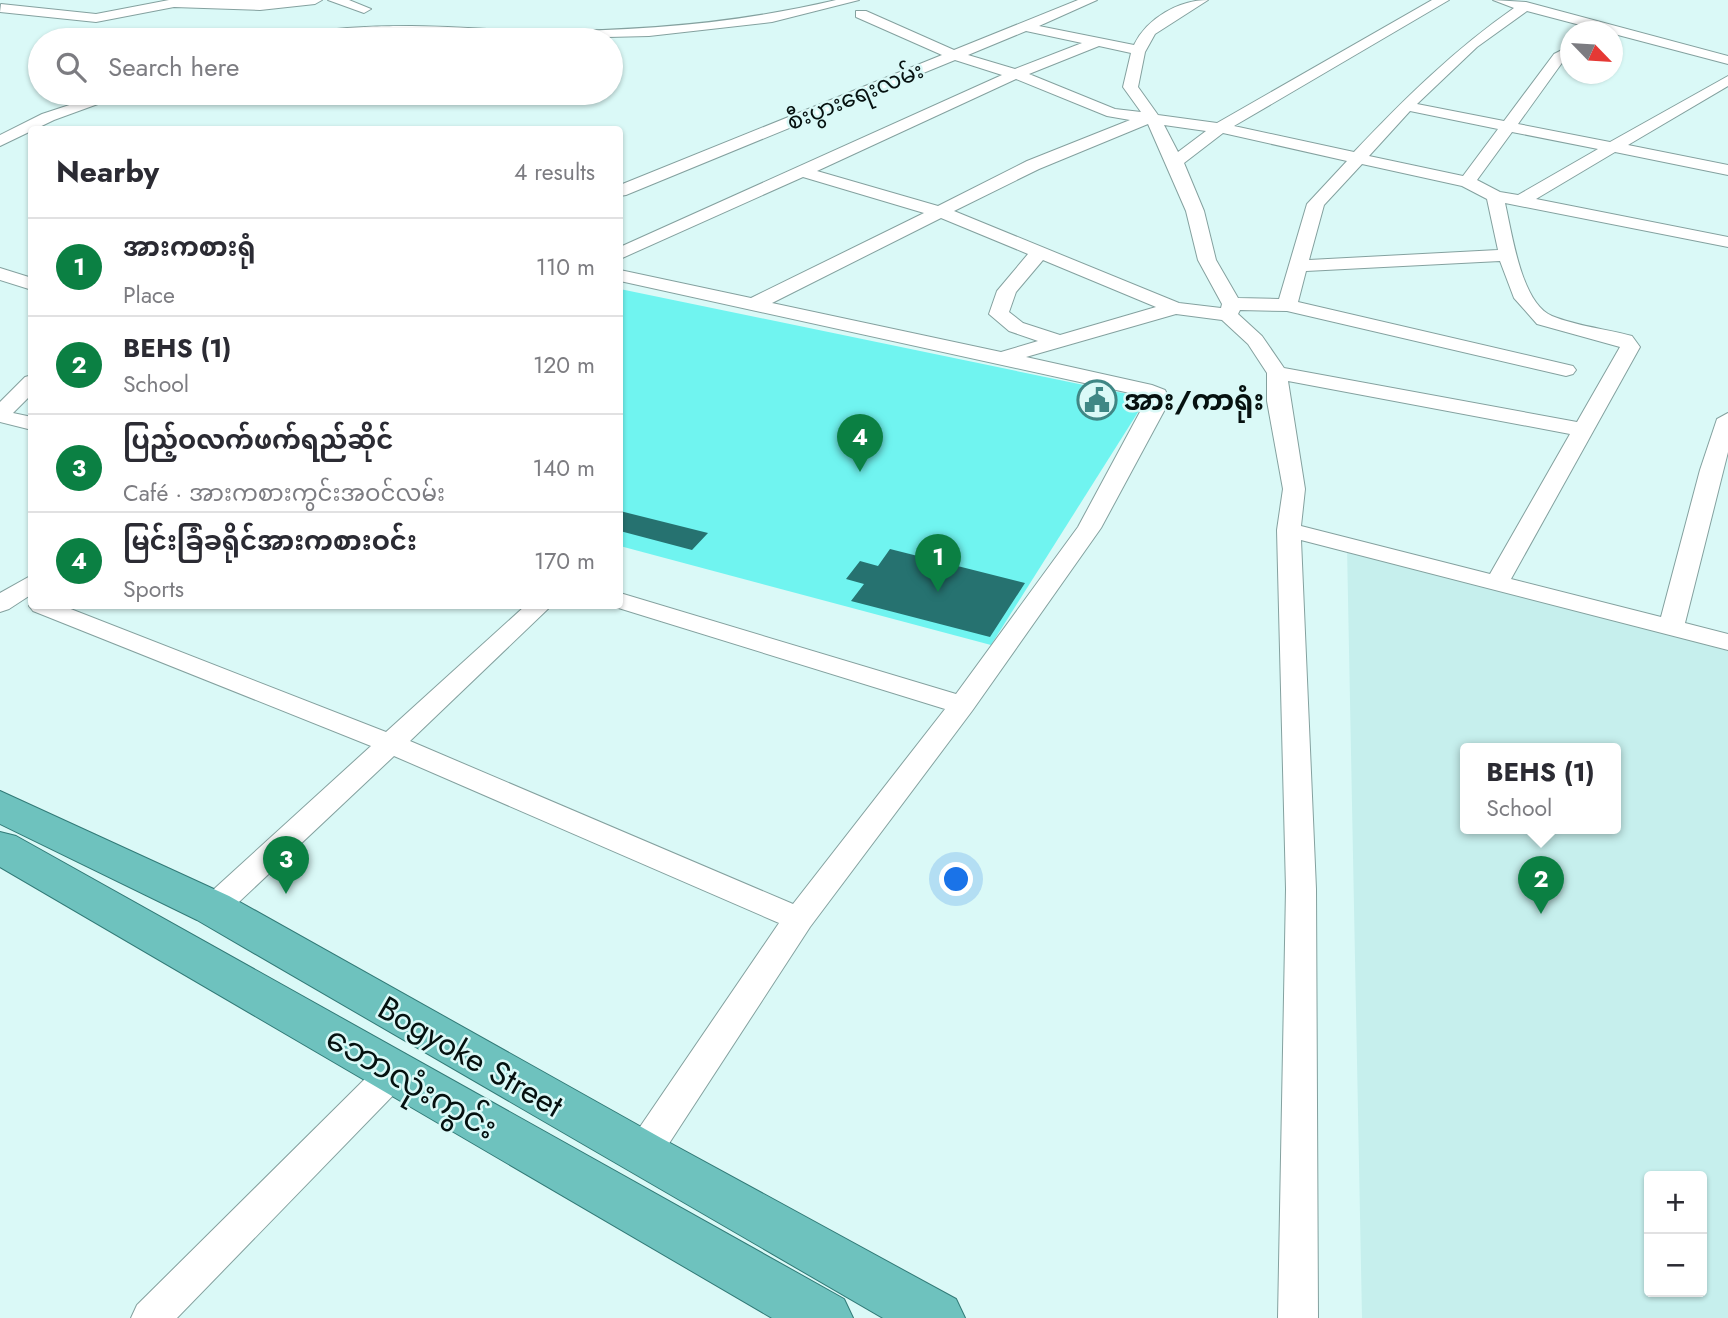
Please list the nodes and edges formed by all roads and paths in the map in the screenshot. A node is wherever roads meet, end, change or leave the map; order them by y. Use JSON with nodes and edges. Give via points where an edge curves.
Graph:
{"nodes":[{"id":1,"x":22,"y":0,"type":"edge"},
{"id":2,"x":315,"y":0,"type":"edge"},
{"id":3,"x":335,"y":0,"type":"edge"},
{"id":4,"x":852,"y":0,"type":"edge"},
{"id":5,"x":1090,"y":0,"type":"edge"},
{"id":6,"x":1201,"y":0,"type":"edge"},
{"id":7,"x":1442,"y":0,"type":"edge"},
{"id":8,"x":1500,"y":0,"type":"edge"},
{"id":9,"x":1526,"y":6,"type":"junction"},
{"id":10,"x":1,"y":8,"type":"edge"},
{"id":11,"x":364,"y":9,"type":"dead end"},
{"id":12,"x":861,"y":14,"type":"dead end"},
{"id":13,"x":1577,"y":21,"type":"edge"},
{"id":14,"x":1026,"y":27,"type":"junction"},
{"id":15,"x":623,"y":33,"type":"edge"},
{"id":16,"x":1623,"y":34,"type":"edge"},
{"id":17,"x":1096,"y":42,"type":"junction"},
{"id":18,"x":1139,"y":50,"type":"junction"},
{"id":19,"x":956,"y":56,"type":"junction"},
{"id":20,"x":1560,"y":56,"type":"edge"},
{"id":21,"x":1728,"y":60,"type":"edge"},
{"id":22,"x":1016,"y":74,"type":"junction"},
{"id":23,"x":1728,"y":80,"type":"edge"},
{"id":24,"x":84,"y":105,"type":"edge"},
{"id":25,"x":1406,"y":106,"type":"junction"},
{"id":26,"x":1152,"y":117,"type":"junction"},
{"id":27,"x":30,"y":126,"type":"edge"},
{"id":28,"x":28,"y":127,"type":"edge"},
{"id":29,"x":1220,"y":128,"type":"junction"},
{"id":30,"x":1510,"y":128,"type":"junction"},
{"id":31,"x":0,"y":141,"type":"edge"},
{"id":32,"x":1617,"y":146,"type":"junction"},
{"id":33,"x":1355,"y":159,"type":"junction"},
{"id":34,"x":1175,"y":162,"type":"junction"},
{"id":35,"x":1728,"y":170,"type":"edge"},
{"id":36,"x":800,"y":171,"type":"junction"},
{"id":37,"x":1467,"y":182,"type":"junction"},
{"id":38,"x":623,"y":190,"type":"edge"},
{"id":39,"x":1495,"y":196,"type":"junction"},
{"id":40,"x":1522,"y":200,"type":"junction"},
{"id":41,"x":941,"y":212,"type":"junction"},
{"id":42,"x":1728,"y":242,"type":"edge"},
{"id":43,"x":623,"y":253,"type":"edge"},
{"id":44,"x":1038,"y":254,"type":"junction"},
{"id":45,"x":1508,"y":255,"type":"junction"},
{"id":46,"x":1300,"y":266,"type":"junction"},
{"id":47,"x":0,"y":274,"type":"edge"},
{"id":48,"x":623,"y":277,"type":"edge"},
{"id":49,"x":28,"y":279,"type":"edge"},
{"id":50,"x":1287,"y":304,"type":"junction"},
{"id":51,"x":753,"y":306,"type":"junction"},
{"id":52,"x":1175,"y":308,"type":"junction"},
{"id":53,"x":1230,"y":310,"type":"junction"},
{"id":54,"x":1061,"y":342,"type":"junction"},
{"id":55,"x":1001,"y":358,"type":"junction"},
{"id":56,"x":1566,"y":370,"type":"dead end"},
{"id":57,"x":1277,"y":373,"type":"junction"},
{"id":58,"x":28,"y":384,"type":"edge"},
{"id":59,"x":0,"y":415,"type":"edge"},
{"id":60,"x":1728,"y":419,"type":"edge"},
{"id":61,"x":28,"y":423,"type":"edge"},
{"id":62,"x":1584,"y":430,"type":"junction"},
{"id":63,"x":1289,"y":530,"type":"junction"},
{"id":64,"x":1496,"y":584,"type":"junction"},
{"id":65,"x":623,"y":601,"type":"edge"},
{"id":66,"x":50,"y":609,"type":"edge"},
{"id":67,"x":536,"y":609,"type":"edge"},
{"id":68,"x":1672,"y":625,"type":"junction"},
{"id":69,"x":1728,"y":642,"type":"edge"},
{"id":70,"x":962,"y":705,"type":"junction"},
{"id":71,"x":391,"y":744,"type":"junction"},
{"id":72,"x":1,"y":839,"type":"edge"},
{"id":73,"x":213,"y":908,"type":"junction"},
{"id":74,"x":799,"y":919,"type":"junction"},
{"id":75,"x":394,"y":1072,"type":"junction"},
{"id":76,"x":642,"y":1154,"type":"junction"},
{"id":77,"x":151,"y":1318,"type":"edge"},
{"id":78,"x":824,"y":1318,"type":"edge"},
{"id":79,"x":936,"y":1318,"type":"edge"},
{"id":80,"x":1298,"y":1318,"type":"edge"}],
"edges":[{"from":1,"to":10,"type":"street"},
{"from":2,"to":10,"type":"street","via":[[260,6],[174,4],[96,18]]},
{"from":3,"to":11,"type":"street"},
{"from":4,"to":15,"type":"street","via":[[811,11]]},
{"from":5,"to":14,"type":"street","name":"စီးပွားရေးလမ်း"},
{"from":6,"to":18,"type":"street","via":[[1153,25]]},
{"from":7,"to":29,"type":"street"},
{"from":8,"to":9,"type":"street"},
{"from":9,"to":13,"type":"street"},
{"from":9,"to":25,"type":"street","via":[[1472,44]]},
{"from":12,"to":19,"type":"street"},
{"from":14,"to":17,"type":"street"},
{"from":14,"to":19,"type":"street","name":"စီးပွားရေးလမ်း"},
{"from":16,"to":21,"type":"street"},
{"from":17,"to":18,"type":"street"},
{"from":17,"to":22,"type":"street"},
{"from":18,"to":26,"type":"street","via":[[1130,87]]},
{"from":19,"to":22,"type":"street"},
{"from":19,"to":38,"type":"street","name":"စီးပွားရေးလမ်း"},
{"from":20,"to":30,"type":"street"},
{"from":22,"to":26,"type":"street","via":[[1112,113]]},
{"from":22,"to":36,"type":"street"},
{"from":23,"to":32,"type":"street"},
{"from":24,"to":27,"type":"street"},
{"from":25,"to":30,"type":"street"},
{"from":25,"to":33,"type":"street"},
{"from":26,"to":29,"type":"street"},
{"from":26,"to":34,"type":"street"},
{"from":26,"to":41,"type":"street","via":[[1033,165]]},
{"from":28,"to":31,"type":"street"},
{"from":29,"to":33,"type":"street"},
{"from":29,"to":34,"type":"street"},
{"from":30,"to":32,"type":"street"},
{"from":30,"to":37,"type":"street"},
{"from":32,"to":35,"type":"street"},
{"from":32,"to":40,"type":"street"},
{"from":33,"to":37,"type":"street"},
{"from":33,"to":46,"type":"street","via":[[1316,204]]},
{"from":34,"to":53,"type":"street","via":[[1195,211],[1207,260]]},
{"from":36,"to":41,"type":"street"},
{"from":36,"to":43,"type":"street"},
{"from":37,"to":39,"type":"street"},
{"from":39,"to":40,"type":"street"},
{"from":39,"to":45,"type":"street"},
{"from":40,"to":42,"type":"street"},
{"from":41,"to":44,"type":"street"},
{"from":41,"to":51,"type":"street"},
{"from":44,"to":52,"type":"street"},
{"from":44,"to":54,"type":"street","via":[[1007,291],[999,314],[1016,327]]},
{"from":45,"to":46,"type":"street"},
{"from":45,"to":62,"type":"street","via":[[1535,315],[1625,340],[1630,347]]},
{"from":46,"to":50,"type":"street"},
{"from":47,"to":49,"type":"street"},
{"from":48,"to":51,"type":"street"},
{"from":50,"to":53,"type":"street"},
{"from":50,"to":56,"type":"street"},
{"from":51,"to":55,"type":"street"},
{"from":52,"to":53,"type":"street"},
{"from":52,"to":54,"type":"street"},
{"from":53,"to":57,"type":"street"},
{"from":54,"to":55,"type":"street"},
{"from":55,"to":70,"type":"street","via":[[1145,389],[1158,394],[1159,400],[1089,528]]},
{"from":57,"to":62,"type":"street"},
{"from":57,"to":63,"type":"street","via":[[1294,489]]},
{"from":58,"to":59,"type":"street"},
{"from":59,"to":61,"type":"street"},
{"from":60,"to":68,"type":"street"},
{"from":62,"to":64,"type":"street"},
{"from":63,"to":64,"type":"street"},
{"from":63,"to":80,"type":"street","via":[[1301,889]]},
{"from":64,"to":68,"type":"street"},
{"from":65,"to":70,"type":"street"},
{"from":66,"to":71,"type":"street"},
{"from":67,"to":71,"type":"street"},
{"from":68,"to":69,"type":"street"},
{"from":70,"to":74,"type":"street"},
{"from":71,"to":73,"type":"street"},
{"from":71,"to":74,"type":"street"},
{"from":72,"to":73,"type":"highway","name":"Bogyoke Street"},
{"from":72,"to":75,"type":"highway","name":"ဘောလုံးကွင်း"},
{"from":73,"to":76,"type":"highway","name":"Bogyoke Street"},
{"from":74,"to":76,"type":"street"},
{"from":75,"to":77,"type":"street"},
{"from":75,"to":78,"type":"highway","name":"ဘောလုံးကွင်း"},
{"from":76,"to":79,"type":"highway","name":"Bogyoke Street"}]}
